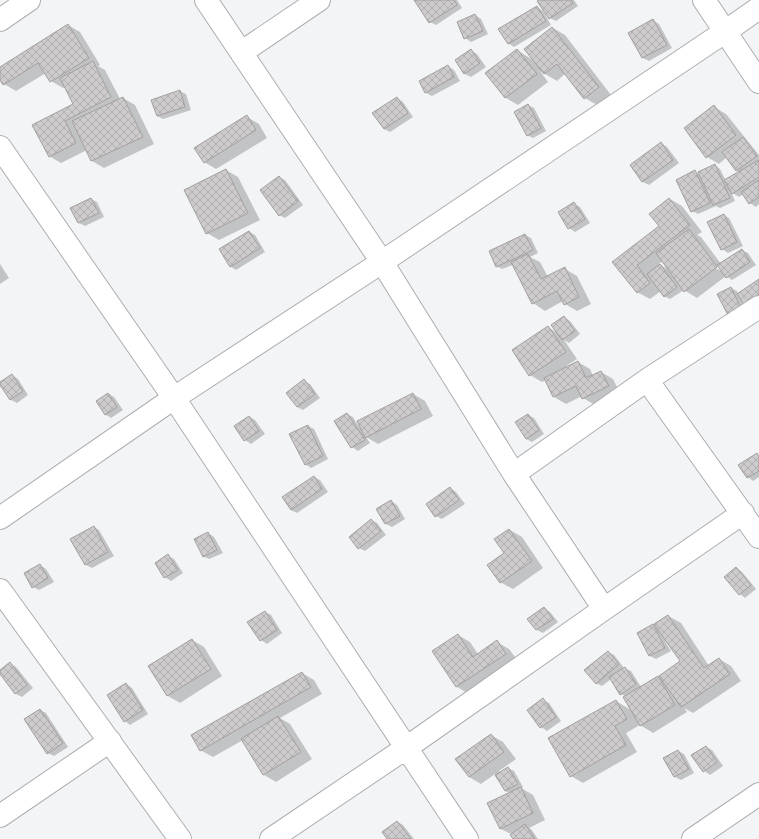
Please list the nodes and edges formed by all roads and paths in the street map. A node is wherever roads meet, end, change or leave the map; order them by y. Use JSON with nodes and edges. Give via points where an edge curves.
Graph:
{"nodes":[{"id":1,"x":30,"y":0,"type":"edge"},
{"id":2,"x":206,"y":0,"type":"edge"},
{"id":3,"x":319,"y":0,"type":"edge"},
{"id":4,"x":704,"y":0,"type":"edge"},
{"id":5,"x":759,"y":8,"type":"edge"},
{"id":6,"x":0,"y":20,"type":"edge"},
{"id":7,"x":726,"y":31,"type":"junction"},
{"id":8,"x":242,"y":52,"type":"junction"},
{"id":9,"x":759,"y":82,"type":"edge"},
{"id":10,"x":0,"y":148,"type":"edge"},
{"id":11,"x":382,"y":262,"type":"junction"},
{"id":12,"x":759,"y":307,"type":"edge"},
{"id":13,"x":647,"y":380,"type":"junction"},
{"id":14,"x":174,"y":398,"type":"junction"},
{"id":15,"x":514,"y":474,"type":"junction"},
{"id":16,"x":743,"y":513,"type":"junction"},
{"id":17,"x":0,"y":518,"type":"edge"},
{"id":18,"x":759,"y":537,"type":"edge"},
{"id":19,"x":0,"y":590,"type":"edge"},
{"id":20,"x":604,"y":609,"type":"junction"},
{"id":21,"x":110,"y":741,"type":"junction"},
{"id":22,"x":406,"y":748,"type":"junction"},
{"id":23,"x":759,"y":794,"type":"edge"},
{"id":24,"x":0,"y":816,"type":"edge"},
{"id":25,"x":180,"y":839,"type":"edge"},
{"id":26,"x":271,"y":839,"type":"edge"},
{"id":27,"x":467,"y":839,"type":"edge"},
{"id":28,"x":693,"y":839,"type":"edge"}],
"edges":[{"from":1,"to":6,"type":"street"},
{"from":2,"to":8,"type":"street"},
{"from":3,"to":8,"type":"street"},
{"from":4,"to":7,"type":"street"},
{"from":5,"to":7,"type":"street"},
{"from":7,"to":9,"type":"street"},
{"from":7,"to":11,"type":"street"},
{"from":8,"to":11,"type":"street"},
{"from":10,"to":14,"type":"street"},
{"from":11,"to":14,"type":"street"},
{"from":11,"to":15,"type":"street"},
{"from":12,"to":13,"type":"street"},
{"from":13,"to":15,"type":"street"},
{"from":13,"to":16,"type":"street"},
{"from":14,"to":17,"type":"street"},
{"from":14,"to":22,"type":"street"},
{"from":15,"to":20,"type":"street"},
{"from":16,"to":18,"type":"street"},
{"from":16,"to":20,"type":"street"},
{"from":19,"to":21,"type":"street"},
{"from":20,"to":22,"type":"street"},
{"from":21,"to":24,"type":"street"},
{"from":21,"to":25,"type":"street"},
{"from":22,"to":26,"type":"street"},
{"from":22,"to":27,"type":"street"},
{"from":23,"to":28,"type":"street"}]}
